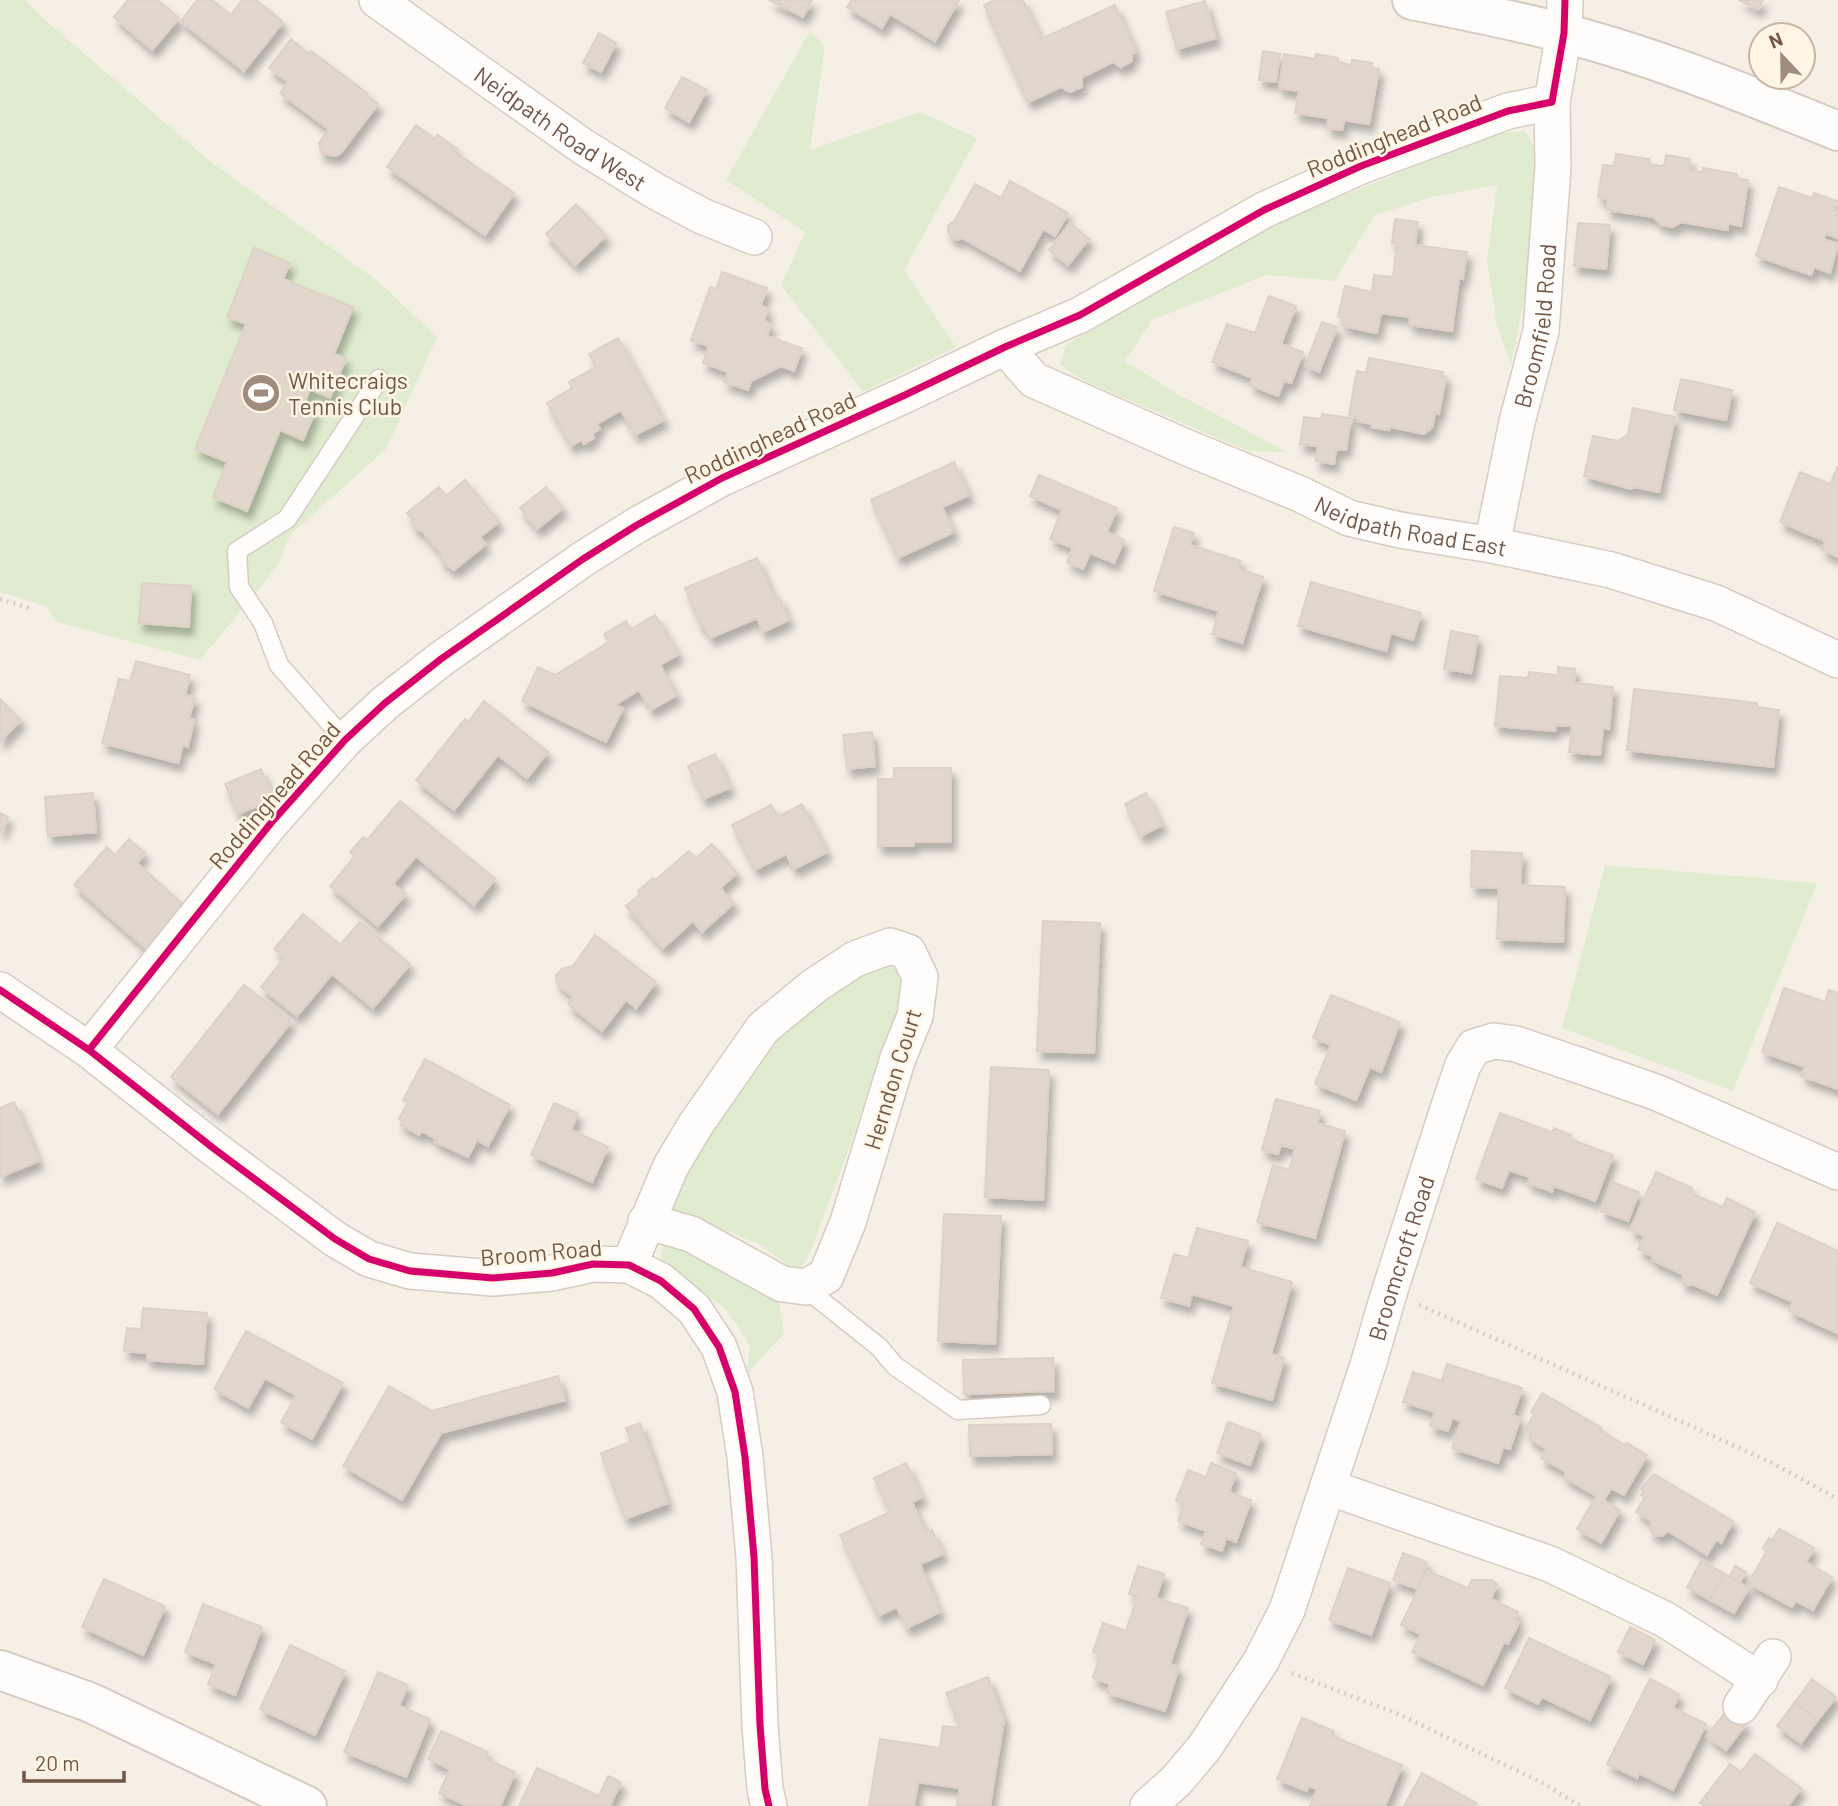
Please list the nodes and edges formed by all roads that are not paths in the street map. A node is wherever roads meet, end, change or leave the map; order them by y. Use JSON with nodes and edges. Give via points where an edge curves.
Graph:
{"nodes":[{"id":1,"x":377,"y":0,"type":"edge"},
{"id":2,"x":1412,"y":0,"type":"edge"},
{"id":3,"x":1564,"y":16,"type":"edge"},
{"id":4,"x":1552,"y":102,"type":"junction"},
{"id":5,"x":1838,"y":131,"type":"edge"},
{"id":6,"x":754,"y":237,"type":"dead end"},
{"id":7,"x":1005,"y":347,"type":"junction"},
{"id":8,"x":379,"y":379,"type":"dead end"},
{"id":9,"x":1492,"y":545,"type":"junction"},
{"id":10,"x":1838,"y":660,"type":"edge"},
{"id":11,"x":345,"y":740,"type":"junction"},
{"id":12,"x":0,"y":990,"type":"edge"},
{"id":13,"x":89,"y":1050,"type":"junction"},
{"id":14,"x":1838,"y":1172,"type":"edge"},
{"id":15,"x":646,"y":1220,"type":"junction"},
{"id":16,"x":629,"y":1265,"type":"junction"},
{"id":17,"x":804,"y":1287,"type":"junction"},
{"id":18,"x":1041,"y":1405,"type":"dead end"},
{"id":19,"x":1328,"y":1487,"type":"junction"},
{"id":20,"x":0,"y":1670,"type":"edge"},
{"id":21,"x":1758,"y":1681,"type":"dead end"},
{"id":22,"x":307,"y":1806,"type":"edge"},
{"id":23,"x":769,"y":1806,"type":"edge"},
{"id":24,"x":1149,"y":1806,"type":"edge"}],
"edges":[{"from":1,"to":6,"type":"street","name":"Neidpath Road West","via":[[582,146],[690,210]]},
{"from":2,"to":3,"type":"street"},
{"from":3,"to":4,"type":"street"},
{"from":3,"to":5,"type":"street","via":[[1662,64]]},
{"from":4,"to":7,"type":"street","name":"Roddinghead Road","via":[[1508,111],[1361,166],[1264,210],[1080,315]]},
{"from":4,"to":9,"type":"street","name":"Broomfield Road","via":[[1553,167],[1541,331]]},
{"from":7,"to":9,"type":"street","name":"Neidpath Road East","via":[[1034,380],[1349,518]]},
{"from":7,"to":11,"type":"street","name":"Roddinghead Road","via":[[723,478],[637,525],[441,659]]},
{"from":8,"to":11,"type":"lane","via":[[287,519],[237,551],[239,587],[263,624],[279,665]]},
{"from":9,"to":10,"type":"street","name":"Neidpath Road East","via":[[1611,570],[1716,603]]},
{"from":11,"to":13,"type":"street","name":"Roddinghead Road","via":[[262,833]]},
{"from":12,"to":13,"type":"street","name":"Broom Road"},
{"from":13,"to":16,"type":"street","name":"Broom Road","via":[[223,1156],[369,1259],[410,1271],[493,1278],[593,1264]]},
{"from":14,"to":19,"type":"street","name":"Broomcroft Road","via":[[1658,1093],[1516,1044],[1494,1041],[1474,1047],[1463,1065]]},
{"from":15,"to":16,"type":"street","name":"Herndon Court"},
{"from":15,"to":17,"type":"street","via":[[691,1234],[782,1284]]},
{"from":15,"to":17,"type":"street","name":"Herndon Court","via":[[696,1124],[763,1028],[855,959],[890,946],[908,952],[920,976],[915,1016],[827,1276]]},
{"from":16,"to":23,"type":"street","name":"Broom Road","via":[[661,1281],[694,1309],[719,1348],[735,1392],[754,1557],[760,1725]]},
{"from":17,"to":18,"type":"lane","via":[[879,1347],[895,1366],[958,1410]]},
{"from":19,"to":21,"type":"street","via":[[1549,1564],[1666,1620]]},
{"from":19,"to":24,"type":"street","name":"Broomcroft Road","via":[[1287,1610],[1261,1661],[1204,1748]]},
{"from":20,"to":22,"type":"street","via":[[89,1702]]}]}
